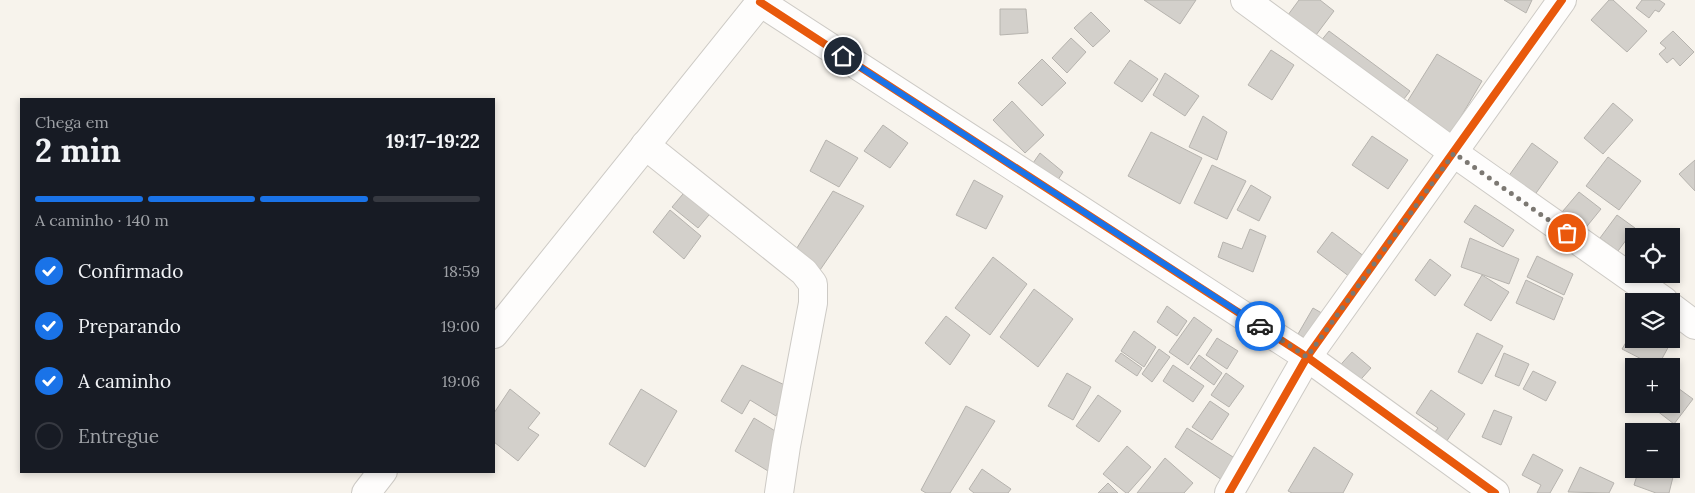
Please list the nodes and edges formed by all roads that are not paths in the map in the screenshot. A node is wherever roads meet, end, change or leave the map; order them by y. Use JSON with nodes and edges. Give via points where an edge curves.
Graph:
{"nodes":[{"id":1,"x":1245,"y":0,"type":"edge"},
{"id":2,"x":1562,"y":0,"type":"edge"},
{"id":3,"x":761,"y":1,"type":"edge"},
{"id":4,"x":645,"y":145,"type":"junction"},
{"id":5,"x":1454,"y":153,"type":"junction"},
{"id":6,"x":1653,"y":293,"type":"edge"},
{"id":7,"x":1680,"y":314,"type":"edge"},
{"id":8,"x":1695,"y":325,"type":"edge"},
{"id":9,"x":495,"y":333,"type":"edge"},
{"id":10,"x":1307,"y":357,"type":"junction"},
{"id":11,"x":382,"y":473,"type":"edge"},
{"id":12,"x":366,"y":493,"type":"edge"},
{"id":13,"x":779,"y":493,"type":"edge"},
{"id":14,"x":1229,"y":493,"type":"edge"},
{"id":15,"x":1495,"y":493,"type":"edge"}],
"edges":[{"from":1,"to":5,"type":"street"},
{"from":2,"to":5,"type":"street"},
{"from":3,"to":4,"type":"street"},
{"from":3,"to":10,"type":"street"},
{"from":4,"to":9,"type":"street"},
{"from":4,"to":13,"type":"street","via":[[804,272],[813,284],[813,303]]},
{"from":5,"to":6,"type":"street"},
{"from":5,"to":10,"type":"street"},
{"from":7,"to":8,"type":"street"},
{"from":10,"to":14,"type":"street"},
{"from":10,"to":15,"type":"street"},
{"from":11,"to":12,"type":"street"}]}
